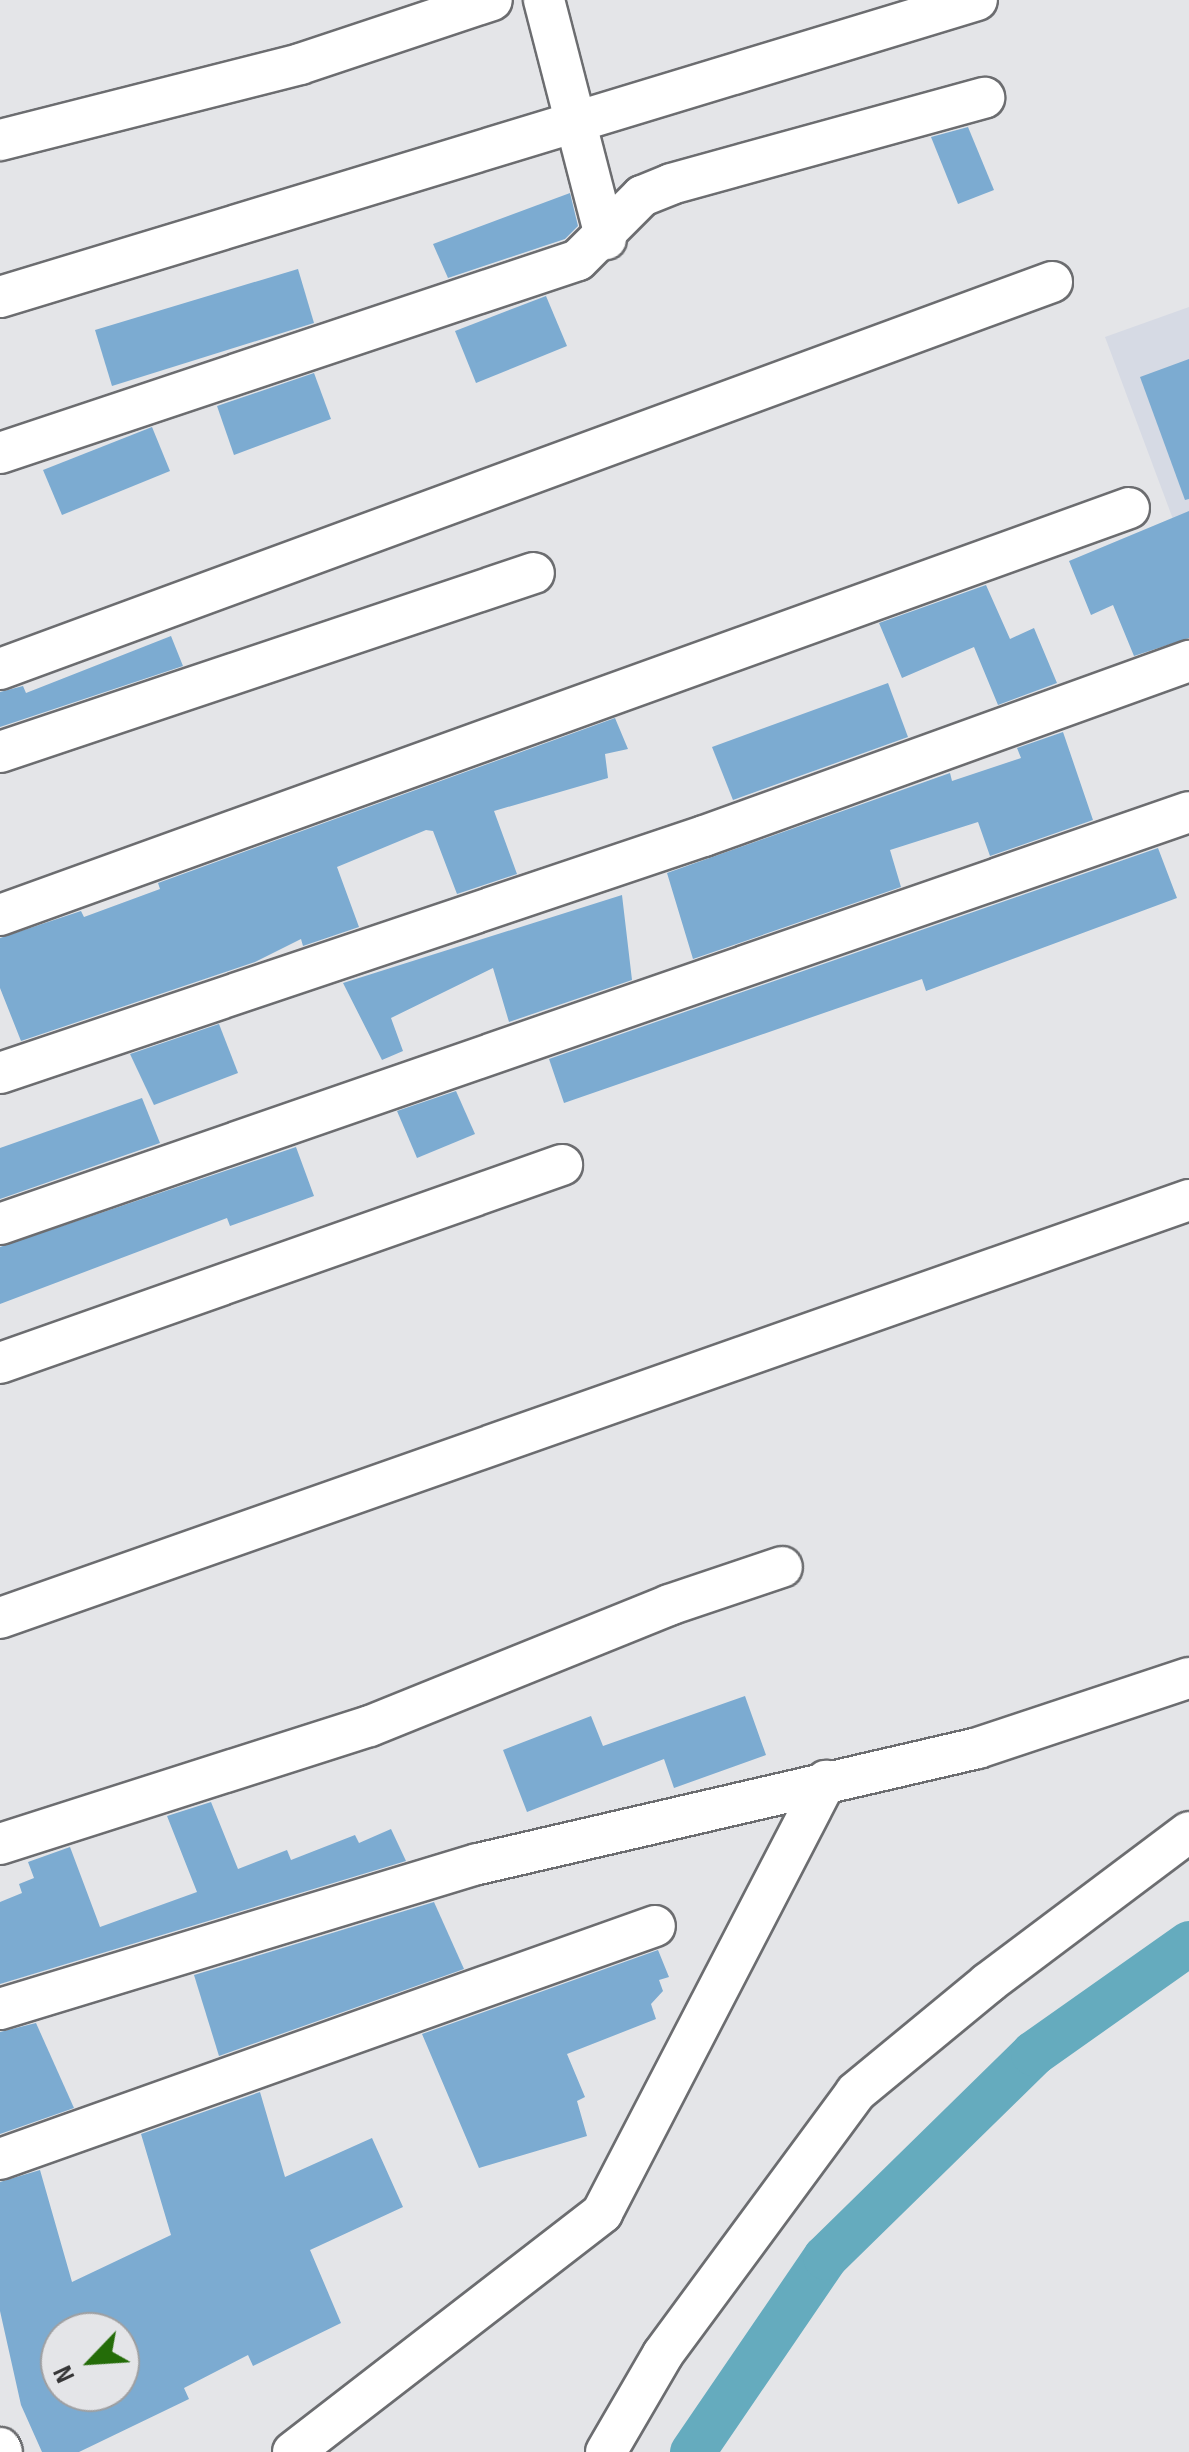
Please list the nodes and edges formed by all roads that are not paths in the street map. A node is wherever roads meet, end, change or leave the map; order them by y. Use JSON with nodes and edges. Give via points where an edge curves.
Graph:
{"nodes":[{"id":1,"x":492,"y":0,"type":"edge"},
{"id":2,"x":544,"y":0,"type":"edge"},
{"id":3,"x":977,"y":0,"type":"edge"},
{"id":4,"x":984,"y":98,"type":"dead end"},
{"id":5,"x":577,"y":122,"type":"junction"},
{"id":6,"x":0,"y":140,"type":"edge"},
{"id":7,"x":606,"y":239,"type":"junction"},
{"id":8,"x":1052,"y":282,"type":"dead end"},
{"id":9,"x":0,"y":297,"type":"edge"},
{"id":10,"x":0,"y":453,"type":"edge"},
{"id":11,"x":1128,"y":508,"type":"dead end"},
{"id":12,"x":534,"y":573,"type":"dead end"},
{"id":13,"x":1189,"y":661,"type":"edge"},
{"id":14,"x":0,"y":669,"type":"edge"},
{"id":15,"x":0,"y":752,"type":"edge"},
{"id":16,"x":1189,"y":812,"type":"edge"},
{"id":17,"x":0,"y":916,"type":"edge"},
{"id":18,"x":0,"y":1073,"type":"edge"},
{"id":19,"x":562,"y":1165,"type":"dead end"},
{"id":20,"x":1189,"y":1200,"type":"edge"},
{"id":21,"x":0,"y":1224,"type":"edge"},
{"id":22,"x":0,"y":1363,"type":"edge"},
{"id":23,"x":782,"y":1566,"type":"dead end"},
{"id":24,"x":0,"y":1618,"type":"edge"},
{"id":25,"x":1189,"y":1678,"type":"edge"},
{"id":26,"x":826,"y":1781,"type":"junction"},
{"id":27,"x":1189,"y":1832,"type":"edge"},
{"id":28,"x":0,"y":1844,"type":"edge"},
{"id":29,"x":655,"y":1926,"type":"dead end"},
{"id":30,"x":0,"y":2009,"type":"edge"},
{"id":31,"x":0,"y":2159,"type":"edge"},
{"id":32,"x":293,"y":2452,"type":"edge"},
{"id":33,"x":606,"y":2452,"type":"edge"}],
"edges":[{"from":1,"to":6,"type":"street","via":[[300,64]]},
{"from":2,"to":5,"type":"street"},
{"from":3,"to":5,"type":"street"},
{"from":4,"to":7,"type":"street","via":[[671,184],[642,196]]},
{"from":5,"to":7,"type":"street"},
{"from":5,"to":9,"type":"street"},
{"from":7,"to":10,"type":"street","via":[[578,260]]},
{"from":8,"to":14,"type":"street"},
{"from":11,"to":17,"type":"street"},
{"from":12,"to":15,"type":"street"},
{"from":13,"to":18,"type":"street","via":[[704,836]]},
{"from":16,"to":21,"type":"street"},
{"from":19,"to":22,"type":"street"},
{"from":20,"to":24,"type":"street"},
{"from":23,"to":28,"type":"street","via":[[670,1604],[370,1726]]},
{"from":25,"to":26,"type":"street","via":[[978,1748]]},
{"from":26,"to":30,"type":"street","via":[[478,1864]]},
{"from":26,"to":32,"type":"street","via":[[602,2214]]},
{"from":27,"to":33,"type":"street","via":[[856,2092],[663,2354]]},
{"from":29,"to":31,"type":"street"}]}
